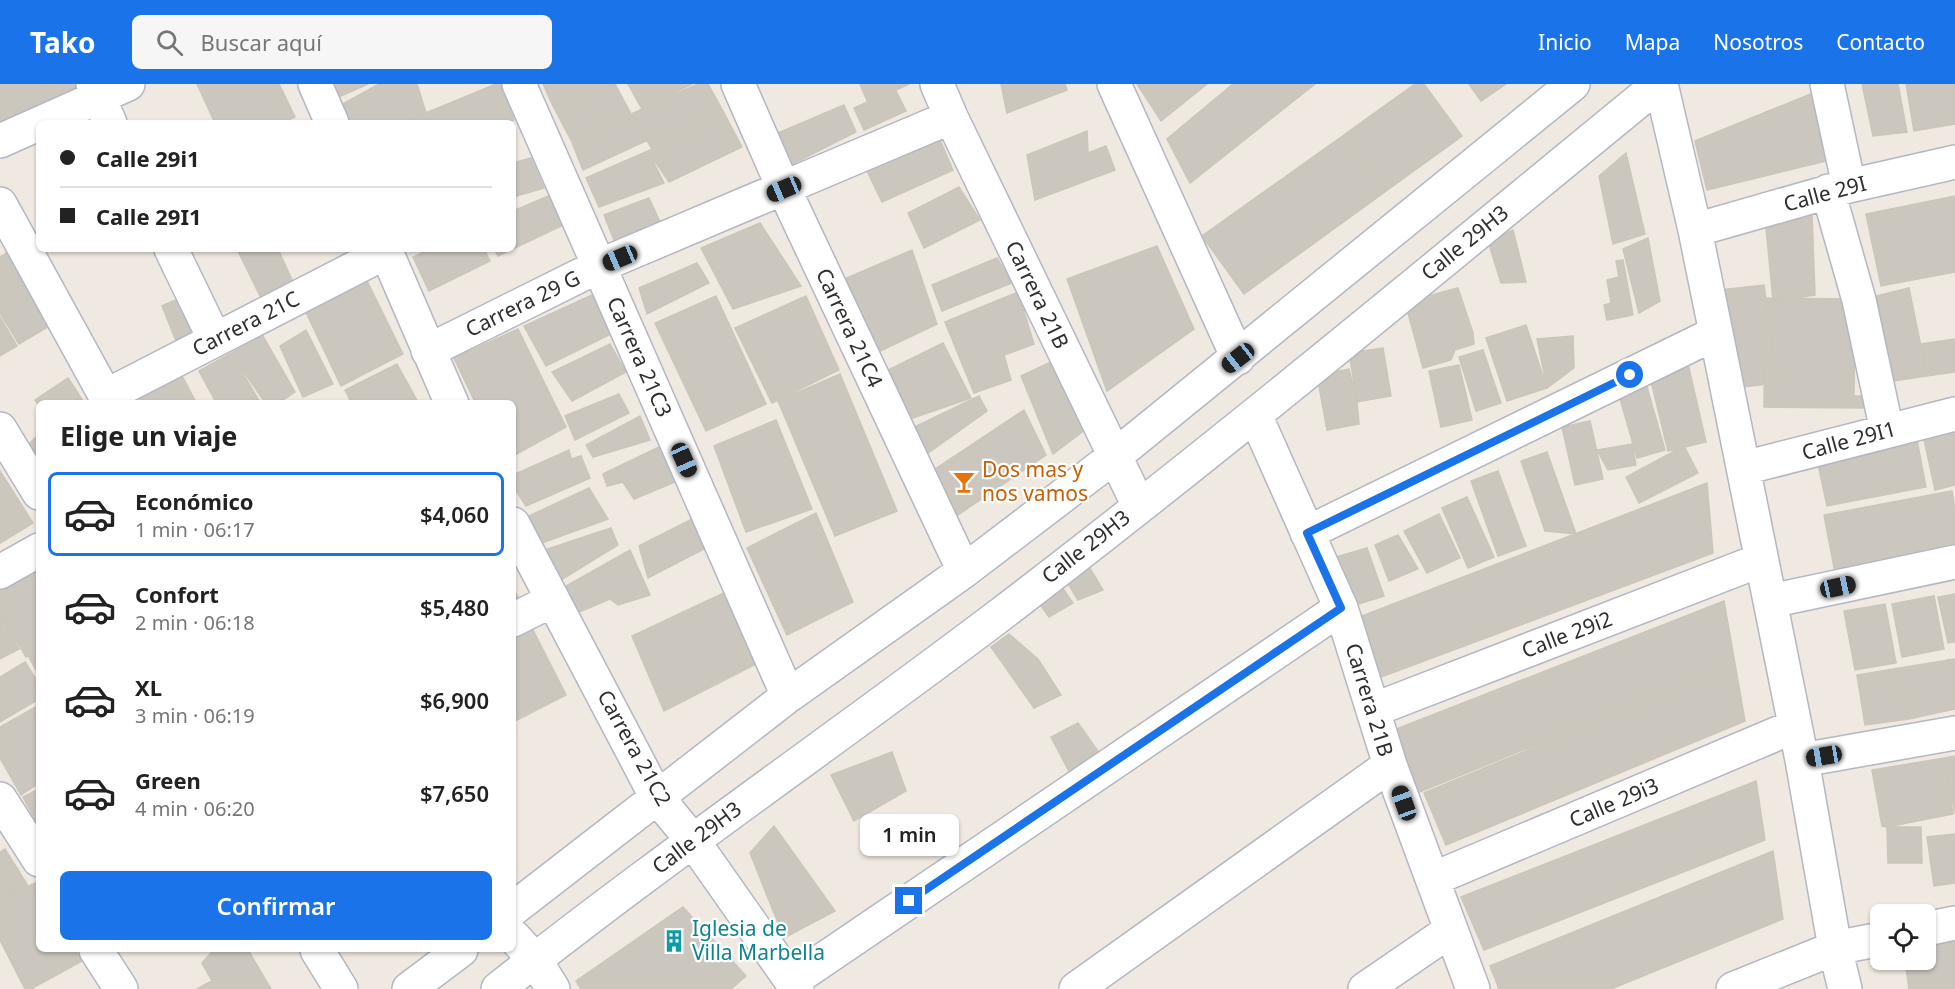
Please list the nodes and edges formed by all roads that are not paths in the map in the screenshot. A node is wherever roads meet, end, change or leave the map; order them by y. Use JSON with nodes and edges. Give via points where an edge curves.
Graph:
{"nodes":[{"id":1,"x":128,"y":84,"type":"edge"},
{"id":2,"x":315,"y":84,"type":"edge"},
{"id":3,"x":519,"y":84,"type":"edge"},
{"id":4,"x":738,"y":84,"type":"edge"},
{"id":5,"x":937,"y":84,"type":"edge"},
{"id":6,"x":1114,"y":84,"type":"edge"},
{"id":7,"x":1573,"y":84,"type":"edge"},
{"id":8,"x":1660,"y":84,"type":"edge"},
{"id":9,"x":1827,"y":84,"type":"edge"},
{"id":10,"x":100,"y":101,"type":"edge"},
{"id":11,"x":951,"y":117,"type":"junction"},
{"id":12,"x":52,"y":120,"type":"edge"},
{"id":13,"x":331,"y":120,"type":"edge"},
{"id":14,"x":36,"y":127,"type":"edge"},
{"id":15,"x":0,"y":141,"type":"edge"},
{"id":16,"x":1955,"y":162,"type":"edge"},
{"id":17,"x":784,"y":189,"type":"junction"},
{"id":18,"x":1839,"y":189,"type":"junction"},
{"id":19,"x":0,"y":204,"type":"edge"},
{"id":20,"x":1695,"y":230,"type":"junction"},
{"id":21,"x":172,"y":252,"type":"edge"},
{"id":22,"x":384,"y":252,"type":"edge"},
{"id":23,"x":386,"y":252,"type":"edge"},
{"id":24,"x":599,"y":267,"type":"junction"},
{"id":25,"x":1716,"y":333,"type":"junction"},
{"id":26,"x":215,"y":340,"type":"junction"},
{"id":27,"x":428,"y":351,"type":"junction"},
{"id":28,"x":1238,"y":358,"type":"junction"},
{"id":29,"x":108,"y":400,"type":"edge"},
{"id":30,"x":450,"y":400,"type":"edge"},
{"id":31,"x":1955,"y":414,"type":"edge"},
{"id":32,"x":1255,"y":415,"type":"junction"},
{"id":33,"x":0,"y":429,"type":"edge"},
{"id":34,"x":1887,"y":431,"type":"junction"},
{"id":35,"x":1115,"y":456,"type":"junction"},
{"id":36,"x":1743,"y":468,"type":"junction"},
{"id":37,"x":36,"y":488,"type":"edge"},
{"id":38,"x":1139,"y":506,"type":"junction"},
{"id":39,"x":516,"y":530,"type":"edge"},
{"id":40,"x":1307,"y":533,"type":"junction"},
{"id":41,"x":36,"y":552,"type":"edge"},
{"id":42,"x":1761,"y":560,"type":"junction"},
{"id":43,"x":1955,"y":562,"type":"edge"},
{"id":44,"x":964,"y":571,"type":"junction"},
{"id":45,"x":0,"y":572,"type":"edge"},
{"id":46,"x":554,"y":600,"type":"junction"},
{"id":47,"x":1770,"y":601,"type":"junction"},
{"id":48,"x":1341,"y":608,"type":"junction"},
{"id":49,"x":516,"y":619,"type":"edge"},
{"id":50,"x":788,"y":696,"type":"junction"},
{"id":51,"x":1373,"y":710,"type":"junction"},
{"id":52,"x":1795,"y":726,"type":"junction"},
{"id":53,"x":1955,"y":733,"type":"edge"},
{"id":54,"x":1802,"y":760,"type":"junction"},
{"id":55,"x":1390,"y":765,"type":"junction"},
{"id":56,"x":656,"y":796,"type":"junction"},
{"id":57,"x":0,"y":800,"type":"edge"},
{"id":58,"x":693,"y":841,"type":"junction"},
{"id":59,"x":36,"y":855,"type":"edge"},
{"id":60,"x":1432,"y":879,"type":"junction"},
{"id":61,"x":516,"y":907,"type":"edge"},
{"id":62,"x":1955,"y":923,"type":"edge"},
{"id":63,"x":1936,"y":927,"type":"edge"},
{"id":64,"x":1451,"y":930,"type":"junction"},
{"id":65,"x":516,"y":939,"type":"edge"},
{"id":66,"x":1870,"y":941,"type":"edge"},
{"id":67,"x":1835,"y":948,"type":"junction"},
{"id":68,"x":97,"y":952,"type":"edge"},
{"id":69,"x":318,"y":952,"type":"edge"},
{"id":70,"x":453,"y":952,"type":"edge"},
{"id":71,"x":535,"y":960,"type":"junction"},
{"id":72,"x":794,"y":985,"type":"edge"},
{"id":73,"x":121,"y":989,"type":"edge"},
{"id":74,"x":341,"y":989,"type":"edge"},
{"id":75,"x":408,"y":989,"type":"edge"},
{"id":76,"x":498,"y":989,"type":"edge"},
{"id":77,"x":553,"y":989,"type":"edge"},
{"id":78,"x":1076,"y":989,"type":"edge"},
{"id":79,"x":1365,"y":989,"type":"edge"},
{"id":80,"x":1473,"y":989,"type":"edge"},
{"id":81,"x":1733,"y":989,"type":"edge"},
{"id":82,"x":1845,"y":989,"type":"edge"}],
"edges":[{"from":1,"to":10,"type":"street"},
{"from":2,"to":13,"type":"street"},
{"from":3,"to":24,"type":"street","name":"Carrera 21C3"},
{"from":4,"to":17,"type":"street","name":"Carrera 21C4"},
{"from":5,"to":11,"type":"street","name":"Carrera 21B"},
{"from":6,"to":28,"type":"street"},
{"from":7,"to":28,"type":"street"},
{"from":8,"to":20,"type":"street"},
{"from":8,"to":32,"type":"street","name":"Calle 29H3"},
{"from":9,"to":18,"type":"street"},
{"from":10,"to":12,"type":"street"},
{"from":11,"to":17,"type":"street","name":"Carrera 29 G"},
{"from":11,"to":35,"type":"street","name":"Carrera 21B"},
{"from":14,"to":15,"type":"street"},
{"from":16,"to":18,"type":"street","name":"Calle 29I"},
{"from":17,"to":24,"type":"street","name":"Carrera 29 G"},
{"from":17,"to":44,"type":"street","name":"Carrera 21C4"},
{"from":18,"to":20,"type":"street","name":"Calle 29I"},
{"from":18,"to":34,"type":"street"},
{"from":19,"to":29,"type":"street","name":"Carrera 21C"},
{"from":20,"to":25,"type":"street"},
{"from":21,"to":26,"type":"street"},
{"from":22,"to":26,"type":"street","name":"Carrera 21C"},
{"from":23,"to":27,"type":"street"},
{"from":24,"to":27,"type":"street","name":"Carrera 29 G"},
{"from":24,"to":50,"type":"street","name":"Carrera 21C3"},
{"from":25,"to":36,"type":"street"},
{"from":25,"to":40,"type":"street"},
{"from":26,"to":29,"type":"street","name":"Carrera 21C"},
{"from":27,"to":30,"type":"street"},
{"from":28,"to":35,"type":"street"},
{"from":31,"to":34,"type":"street","name":"Calle 29I1"},
{"from":32,"to":38,"type":"street","name":"Calle 29H3"},
{"from":32,"to":40,"type":"street","name":"Carrera 21B"},
{"from":33,"to":37,"type":"street"},
{"from":34,"to":36,"type":"street","name":"Calle 29I1"},
{"from":35,"to":38,"type":"street","name":"Carrera 21B"},
{"from":35,"to":44,"type":"street"},
{"from":36,"to":42,"type":"street"},
{"from":38,"to":58,"type":"street","name":"Calle 29H3","via":[[995,618]]},
{"from":39,"to":46,"type":"street","name":"Carrera 21C2"},
{"from":40,"to":48,"type":"street","name":"Carrera 21B"},
{"from":41,"to":45,"type":"street"},
{"from":42,"to":47,"type":"street"},
{"from":42,"to":51,"type":"street","name":"Calle 29i2"},
{"from":43,"to":47,"type":"street"},
{"from":44,"to":50,"type":"street"},
{"from":46,"to":49,"type":"street"},
{"from":46,"to":56,"type":"street","name":"Carrera 21C2"},
{"from":47,"to":52,"type":"street"},
{"from":48,"to":51,"type":"street","name":"Carrera 21B"},
{"from":48,"to":72,"type":"street"},
{"from":50,"to":56,"type":"street"},
{"from":51,"to":55,"type":"street","name":"Carrera 21B"},
{"from":52,"to":54,"type":"street"},
{"from":52,"to":60,"type":"street","name":"Calle 29i3"},
{"from":53,"to":54,"type":"street"},
{"from":54,"to":67,"type":"street"},
{"from":55,"to":60,"type":"street","name":"Carrera 21B"},
{"from":55,"to":78,"type":"street"},
{"from":56,"to":58,"type":"street","name":"Carrera 21C2"},
{"from":56,"to":61,"type":"street"},
{"from":57,"to":59,"type":"street"},
{"from":58,"to":71,"type":"street","name":"Calle 29H3"},
{"from":58,"to":72,"type":"street","name":"Carrera 21C2"},
{"from":60,"to":64,"type":"street","name":"Carrera 21B"},
{"from":62,"to":63,"type":"street"},
{"from":64,"to":79,"type":"street"},
{"from":64,"to":80,"type":"street","name":"Carrera 21B"},
{"from":65,"to":71,"type":"street"},
{"from":66,"to":67,"type":"street"},
{"from":67,"to":81,"type":"street"},
{"from":67,"to":82,"type":"street"},
{"from":68,"to":73,"type":"street"},
{"from":69,"to":74,"type":"street"},
{"from":70,"to":75,"type":"street"},
{"from":71,"to":76,"type":"street","name":"Calle 29H3"},
{"from":71,"to":77,"type":"street"}]}
